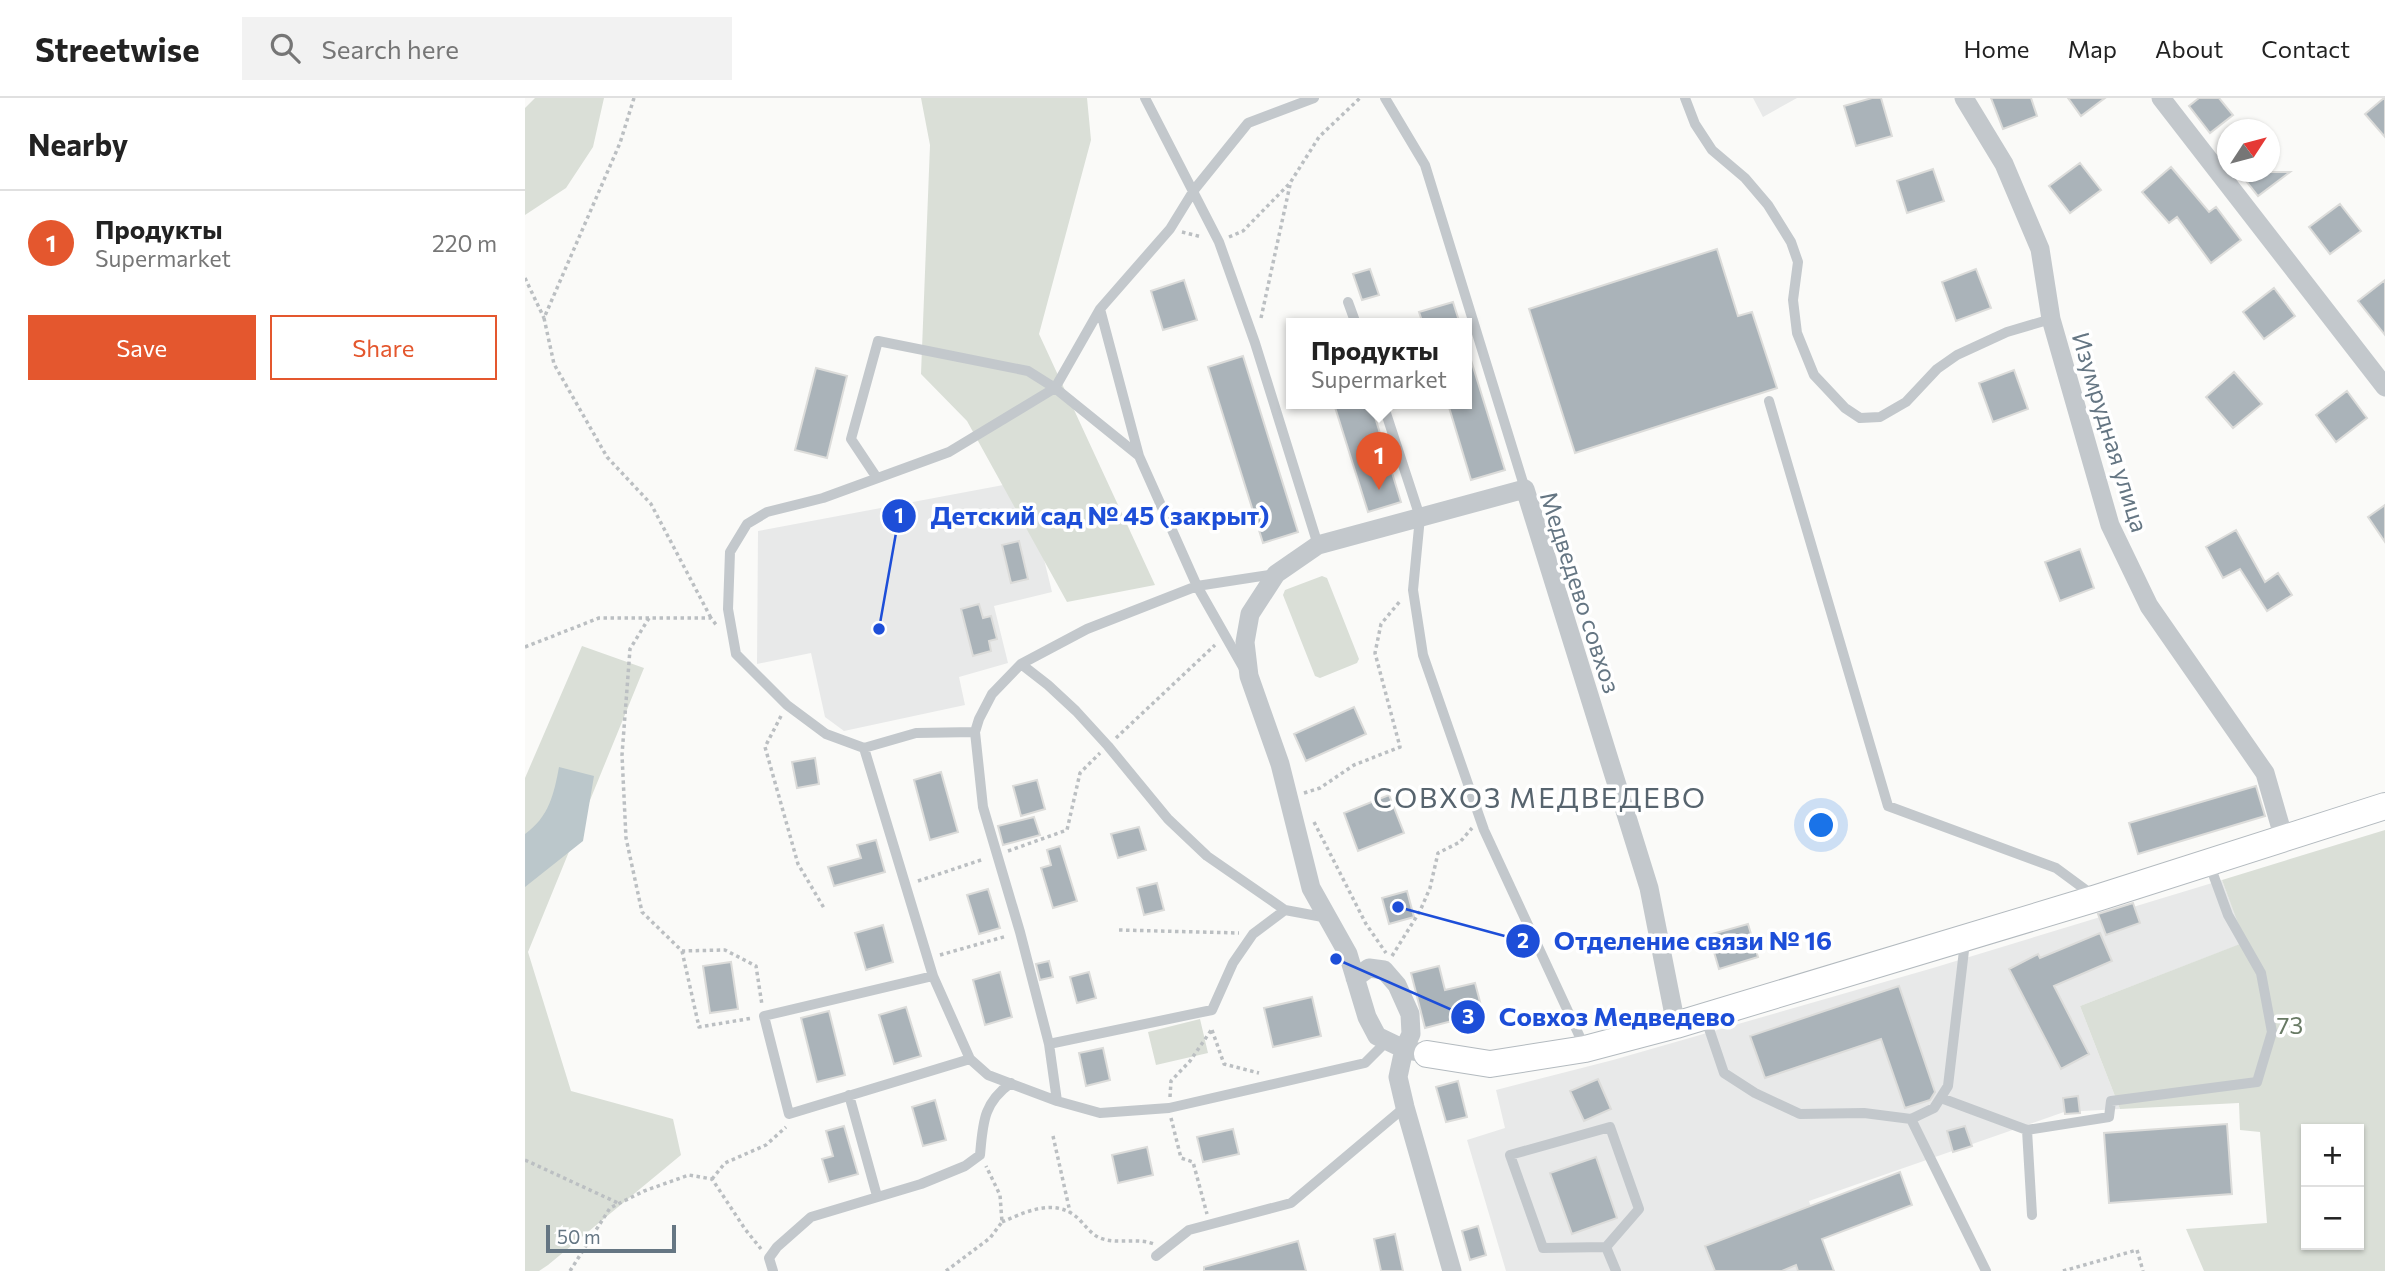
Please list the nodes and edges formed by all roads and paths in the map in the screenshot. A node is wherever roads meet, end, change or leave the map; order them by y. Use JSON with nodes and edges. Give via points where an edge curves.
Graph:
{"nodes":[{"id":1,"x":634,"y":98,"type":"edge"},
{"id":2,"x":1145,"y":98,"type":"edge"},
{"id":3,"x":1314,"y":98,"type":"edge"},
{"id":4,"x":1360,"y":98,"type":"edge"},
{"id":5,"x":1385,"y":98,"type":"edge"},
{"id":6,"x":1685,"y":98,"type":"edge"},
{"id":7,"x":1964,"y":98,"type":"edge"},
{"id":8,"x":2161,"y":98,"type":"edge"},
{"id":9,"x":1290,"y":183,"type":"junction"},
{"id":10,"x":1194,"y":190,"type":"junction"},
{"id":11,"x":1170,"y":229,"type":"junction"},
{"id":12,"x":1219,"y":242,"type":"junction"},
{"id":13,"x":525,"y":278,"type":"edge"},
{"id":14,"x":1349,"y":302,"type":"dead end"},
{"id":15,"x":1100,"y":310,"type":"junction"},
{"id":16,"x":544,"y":318,"type":"junction"},
{"id":17,"x":1354,"y":318,"type":"edge"},
{"id":18,"x":2051,"y":319,"type":"junction"},
{"id":19,"x":1255,"y":343,"type":"junction"},
{"id":20,"x":2385,"y":387,"type":"edge"},
{"id":21,"x":1055,"y":388,"type":"junction"},
{"id":22,"x":1769,"y":401,"type":"dead end"},
{"id":23,"x":1385,"y":409,"type":"edge"},
{"id":24,"x":1139,"y":456,"type":"junction"},
{"id":25,"x":877,"y":478,"type":"junction"},
{"id":26,"x":1525,"y":489,"type":"junction"},
{"id":27,"x":1420,"y":517,"type":"junction"},
{"id":28,"x":1318,"y":545,"type":"junction"},
{"id":29,"x":1276,"y":574,"type":"junction"},
{"id":30,"x":1197,"y":586,"type":"junction"},
{"id":31,"x":1413,"y":590,"type":"junction"},
{"id":32,"x":649,"y":618,"type":"junction"},
{"id":33,"x":712,"y":618,"type":"junction"},
{"id":34,"x":717,"y":627,"type":"dead end"},
{"id":35,"x":1225,"y":635,"type":"junction"},
{"id":36,"x":525,"y":647,"type":"edge"},
{"id":37,"x":1021,"y":664,"type":"junction"},
{"id":38,"x":1249,"y":676,"type":"junction"},
{"id":39,"x":787,"y":705,"type":"junction"},
{"id":40,"x":975,"y":732,"type":"junction"},
{"id":41,"x":1108,"y":746,"type":"junction"},
{"id":42,"x":864,"y":748,"type":"junction"},
{"id":43,"x":1289,"y":798,"type":"junction"},
{"id":44,"x":2385,"y":806,"type":"edge"},
{"id":45,"x":1311,"y":817,"type":"dead end"},
{"id":46,"x":1480,"y":819,"type":"junction"},
{"id":47,"x":2284,"y":839,"type":"junction"},
{"id":48,"x":997,"y":854,"type":"junction"},
{"id":49,"x":2209,"y":863,"type":"junction"},
{"id":50,"x":906,"y":885,"type":"junction"},
{"id":51,"x":2097,"y":898,"type":"junction"},
{"id":52,"x":824,"y":908,"type":"dead end"},
{"id":53,"x":1285,"y":910,"type":"junction"},
{"id":54,"x":1329,"y":918,"type":"junction"},
{"id":55,"x":1119,"y":930,"type":"dead end"},
{"id":56,"x":1020,"y":932,"type":"junction"},
{"id":57,"x":1253,"y":934,"type":"junction"},
{"id":58,"x":1966,"y":938,"type":"junction"},
{"id":59,"x":682,"y":951,"type":"junction"},
{"id":60,"x":928,"y":959,"type":"junction"},
{"id":61,"x":933,"y":976,"type":"junction"},
{"id":62,"x":1355,"y":978,"type":"junction"},
{"id":63,"x":1212,"y":1010,"type":"junction"},
{"id":64,"x":764,"y":1016,"type":"junction"},
{"id":65,"x":1705,"y":1016,"type":"junction"},
{"id":66,"x":1676,"y":1025,"type":"junction"},
{"id":67,"x":1212,"y":1029,"type":"junction"},
{"id":68,"x":1049,"y":1044,"type":"junction"},
{"id":69,"x":1406,"y":1048,"type":"junction"},
{"id":70,"x":1585,"y":1049,"type":"junction"},
{"id":71,"x":970,"y":1059,"type":"junction"},
{"id":72,"x":1281,"y":1082,"type":"junction"},
{"id":73,"x":1011,"y":1083,"type":"junction"},
{"id":74,"x":849,"y":1095,"type":"junction"},
{"id":75,"x":1941,"y":1098,"type":"junction"},
{"id":76,"x":1057,"y":1101,"type":"junction"},
{"id":77,"x":1405,"y":1107,"type":"junction"},
{"id":78,"x":1169,"y":1108,"type":"junction"},
{"id":79,"x":797,"y":1111,"type":"junction"},
{"id":80,"x":1911,"y":1119,"type":"junction"},
{"id":81,"x":2027,"y":1130,"type":"junction"},
{"id":82,"x":1053,"y":1136,"type":"dead end"},
{"id":83,"x":980,"y":1155,"type":"junction"},
{"id":84,"x":525,"y":1160,"type":"edge"},
{"id":85,"x":712,"y":1179,"type":"junction"},
{"id":86,"x":877,"y":1196,"type":"junction"},
{"id":87,"x":618,"y":1203,"type":"junction"},
{"id":88,"x":1070,"y":1212,"type":"junction"},
{"id":89,"x":2032,"y":1215,"type":"dead end"},
{"id":90,"x":1002,"y":1222,"type":"junction"},
{"id":91,"x":1209,"y":1224,"type":"junction"},
{"id":92,"x":1605,"y":1247,"type":"junction"},
{"id":93,"x":1166,"y":1248,"type":"junction"},
{"id":94,"x":1156,"y":1256,"type":"dead end"},
{"id":95,"x":769,"y":1258,"type":"junction"},
{"id":96,"x":570,"y":1271,"type":"edge"},
{"id":97,"x":773,"y":1271,"type":"edge"},
{"id":98,"x":946,"y":1271,"type":"edge"},
{"id":99,"x":1452,"y":1271,"type":"edge"},
{"id":100,"x":1616,"y":1271,"type":"edge"},
{"id":101,"x":1986,"y":1271,"type":"edge"},
{"id":102,"x":2063,"y":1271,"type":"edge"},
{"id":103,"x":2143,"y":1271,"type":"edge"}],
"edges":[{"from":1,"to":16,"type":"path","via":[[620,143]]},
{"from":2,"to":10,"type":"lane"},
{"from":3,"to":10,"type":"lane","via":[[1248,122]]},
{"from":4,"to":9,"type":"path","via":[[1319,137]]},
{"from":5,"to":26,"type":"lane","via":[[1425,164]]},
{"from":6,"to":18,"type":"lane","via":[[1712,150],[1745,178],[1791,242],[1798,262],[1793,300],[1797,333],[1814,375],[1860,418],[1880,417],[1906,401],[1957,355],[2007,332]]},
{"from":7,"to":18,"type":"street","name":"Изумрудная улица","via":[[2004,164],[2041,249]]},
{"from":8,"to":20,"type":"street"},
{"from":9,"to":12,"type":"path","via":[[1244,231]]},
{"from":9,"to":19,"type":"path"},
{"from":10,"to":11,"type":"lane"},
{"from":10,"to":12,"type":"lane"},
{"from":11,"to":12,"type":"path"},
{"from":11,"to":15,"type":"lane"},
{"from":12,"to":19,"type":"lane"},
{"from":13,"to":16,"type":"path"},
{"from":14,"to":17,"type":"lane"},
{"from":15,"to":21,"type":"lane"},
{"from":15,"to":24,"type":"lane"},
{"from":16,"to":33,"type":"path","via":[[554,364],[607,457],[651,504]]},
{"from":18,"to":47,"type":"street","name":"Изумрудная улица","via":[[2110,525],[2149,606],[2265,773]]},
{"from":19,"to":28,"type":"lane"},
{"from":21,"to":24,"type":"lane"},
{"from":21,"to":25,"type":"lane","via":[[949,452]]},
{"from":21,"to":25,"type":"lane","via":[[1028,371],[878,341],[851,439]]},
{"from":22,"to":51,"type":"lane","via":[[1888,806],[2056,867]]},
{"from":23,"to":27,"type":"lane"},
{"from":24,"to":30,"type":"lane"},
{"from":25,"to":39,"type":"lane","via":[[767,512],[747,524],[730,552],[728,609],[736,654]]},
{"from":26,"to":27,"type":"street","name":"Медведево совхоз"},
{"from":26,"to":66,"type":"street","name":"Медведево совхоз","via":[[1649,888]]},
{"from":27,"to":28,"type":"street","name":"Медведево совхоз"},
{"from":27,"to":31,"type":"lane"},
{"from":28,"to":29,"type":"street","name":"Медведево совхоз"},
{"from":29,"to":30,"type":"lane"},
{"from":29,"to":38,"type":"street","name":"Медведево совхоз","via":[[1250,614],[1245,642]]},
{"from":30,"to":35,"type":"lane"},
{"from":30,"to":37,"type":"lane","via":[[1087,629]]},
{"from":31,"to":43,"type":"path","via":[[1381,624],[1375,653],[1400,747],[1354,765],[1320,788]]},
{"from":31,"to":46,"type":"lane","via":[[1423,655]]},
{"from":32,"to":33,"type":"path"},
{"from":32,"to":36,"type":"path","via":[[599,618]]},
{"from":32,"to":59,"type":"path","via":[[630,649],[622,755],[626,838],[642,912]]},
{"from":33,"to":34,"type":"path"},
{"from":35,"to":38,"type":"lane"},
{"from":35,"to":41,"type":"path"},
{"from":37,"to":40,"type":"lane","via":[[992,694]]},
{"from":37,"to":41,"type":"lane"},
{"from":38,"to":43,"type":"street","name":"Медведево совхоз"},
{"from":39,"to":42,"type":"lane","via":[[826,734]]},
{"from":39,"to":52,"type":"path","via":[[765,747],[797,864]]},
{"from":40,"to":42,"type":"lane","via":[[916,733]]},
{"from":40,"to":48,"type":"lane","via":[[983,807]]},
{"from":41,"to":48,"type":"path","via":[[1080,773],[1067,830]]},
{"from":41,"to":53,"type":"lane","via":[[1187,839]]},
{"from":42,"to":50,"type":"lane"},
{"from":43,"to":54,"type":"street","name":"Медведево совхоз","via":[[1311,888]]},
{"from":44,"to":47,"type":"street"},
{"from":45,"to":46,"type":"path","via":[[1366,924],[1390,959],[1420,911],[1438,853],[1460,842]]},
{"from":46,"to":70,"type":"lane"},
{"from":47,"to":49,"type":"street"},
{"from":48,"to":50,"type":"path"},
{"from":48,"to":56,"type":"lane"},
{"from":49,"to":51,"type":"street"},
{"from":49,"to":81,"type":"lane","via":[[2228,915],[2261,973],[2272,1032],[2257,1082],[2111,1101],[2109,1117]]},
{"from":50,"to":60,"type":"lane"},
{"from":51,"to":58,"type":"street"},
{"from":53,"to":54,"type":"lane"},
{"from":53,"to":57,"type":"lane"},
{"from":54,"to":62,"type":"street","name":"Медведево совхоз"},
{"from":55,"to":57,"type":"path"},
{"from":56,"to":60,"type":"path"},
{"from":56,"to":68,"type":"lane"},
{"from":57,"to":63,"type":"lane","via":[[1233,963]]},
{"from":58,"to":65,"type":"street"},
{"from":58,"to":75,"type":"lane","via":[[1948,1086]]},
{"from":59,"to":64,"type":"path","via":[[725,950],[756,966]]},
{"from":59,"to":64,"type":"path","via":[[699,1027]]},
{"from":60,"to":61,"type":"lane"},
{"from":61,"to":64,"type":"lane"},
{"from":61,"to":71,"type":"lane"},
{"from":62,"to":69,"type":"street","name":"Медведево совхоз","via":[[1377,1036]]},
{"from":62,"to":69,"type":"street","via":[[1369,968],[1384,970],[1397,985],[1411,1014]]},
{"from":63,"to":67,"type":"path"},
{"from":63,"to":68,"type":"lane"},
{"from":64,"to":79,"type":"lane","via":[[789,1114]]},
{"from":65,"to":66,"type":"street"},
{"from":65,"to":80,"type":"lane","via":[[1724,1073],[1755,1093],[1800,1114],[1864,1113]]},
{"from":66,"to":70,"type":"street"},
{"from":67,"to":72,"type":"path","via":[[1224,1064]]},
{"from":67,"to":78,"type":"path","via":[[1171,1081]]},
{"from":68,"to":76,"type":"lane"},
{"from":69,"to":70,"type":"street","via":[[1489,1064]]},
{"from":69,"to":72,"type":"lane","via":[[1365,1063]]},
{"from":69,"to":77,"type":"street","via":[[1398,1077]]},
{"from":71,"to":73,"type":"lane","via":[[988,1075]]},
{"from":71,"to":74,"type":"lane"},
{"from":72,"to":78,"type":"lane"},
{"from":73,"to":76,"type":"lane"},
{"from":73,"to":83,"type":"lane","via":[[995,1095],[985,1116]]},
{"from":74,"to":79,"type":"lane"},
{"from":74,"to":86,"type":"lane"},
{"from":75,"to":80,"type":"lane","via":[[1934,1108]]},
{"from":75,"to":81,"type":"lane"},
{"from":76,"to":78,"type":"lane","via":[[1100,1113]]},
{"from":77,"to":91,"type":"lane","via":[[1291,1203]]},
{"from":77,"to":99,"type":"street"},
{"from":78,"to":91,"type":"path","via":[[1181,1158],[1193,1162]]},
{"from":79,"to":85,"type":"path","via":[[766,1145],[725,1163]]},
{"from":80,"to":101,"type":"lane"},
{"from":81,"to":89,"type":"lane"},
{"from":82,"to":88,"type":"path"},
{"from":83,"to":86,"type":"lane","via":[[921,1184]]},
{"from":83,"to":90,"type":"path","via":[[1000,1195]]},
{"from":84,"to":87,"type":"path"},
{"from":85,"to":87,"type":"path","via":[[689,1175]]},
{"from":85,"to":95,"type":"path"},
{"from":86,"to":95,"type":"lane","via":[[811,1217]]},
{"from":87,"to":96,"type":"path","via":[[610,1208]]},
{"from":88,"to":90,"type":"path","via":[[1045,1207]]},
{"from":88,"to":93,"type":"path","via":[[1098,1237],[1120,1243],[1144,1240]]},
{"from":90,"to":98,"type":"path","via":[[990,1238]]},
{"from":91,"to":93,"type":"lane","via":[[1189,1230]]},
{"from":92,"to":92,"type":"lane","via":[[1639,1209],[1610,1127],[1510,1155],[1543,1248]]},
{"from":92,"to":100,"type":"lane"},
{"from":93,"to":94,"type":"lane"},
{"from":95,"to":97,"type":"lane"},
{"from":102,"to":103,"type":"path","via":[[2137,1250]]}]}
